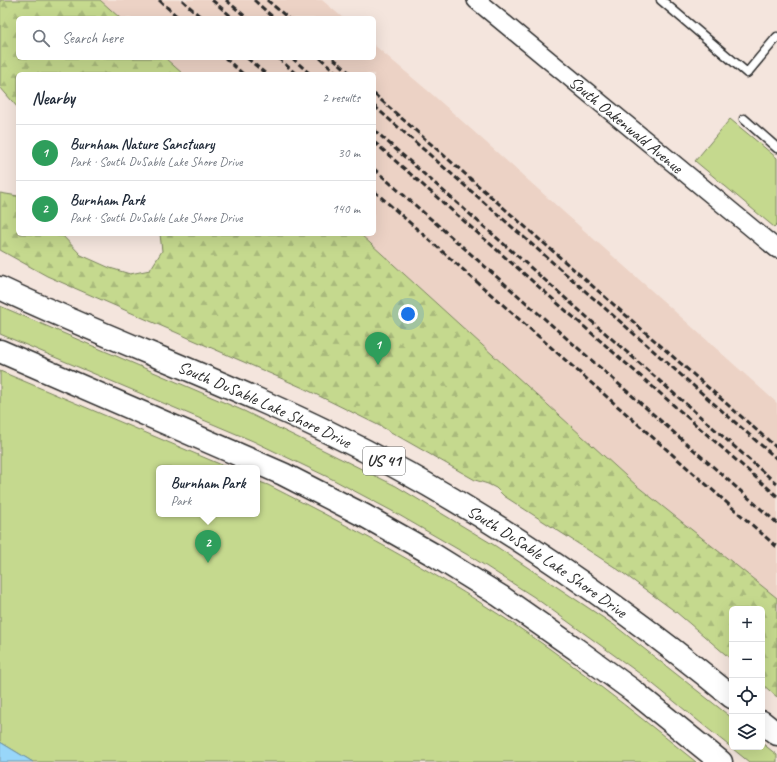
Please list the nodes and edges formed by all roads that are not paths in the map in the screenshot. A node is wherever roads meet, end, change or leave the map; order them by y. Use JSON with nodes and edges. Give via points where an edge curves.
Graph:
{"nodes":[{"id":1,"x":476,"y":0,"type":"edge"},
{"id":2,"x":661,"y":0,"type":"edge"},
{"id":3,"x":777,"y":37,"type":"edge"},
{"id":4,"x":744,"y":120,"type":"dead end"},
{"id":5,"x":777,"y":148,"type":"edge"},
{"id":6,"x":777,"y":248,"type":"edge"},
{"id":7,"x":0,"y":288,"type":"edge"},
{"id":8,"x":0,"y":351,"type":"edge"},
{"id":9,"x":729,"y":695,"type":"edge"},
{"id":10,"x":765,"y":724,"type":"edge"},
{"id":11,"x":777,"y":734,"type":"edge"},
{"id":12,"x":721,"y":762,"type":"edge"}],
"edges":[{"from":1,"to":6,"type":"street","name":"South Oakenwald Avenue"},
{"from":2,"to":3,"type":"lane","via":[[747,73]]},
{"from":4,"to":5,"type":"lane"},
{"from":7,"to":9,"type":"highway","name":"South DuSable Lake Shore Drive","number":"US 41","via":[[236,389],[398,468],[556,564]]},
{"from":8,"to":12,"type":"highway","via":[[283,474],[434,555],[576,648]]},
{"from":10,"to":11,"type":"highway"}]}
